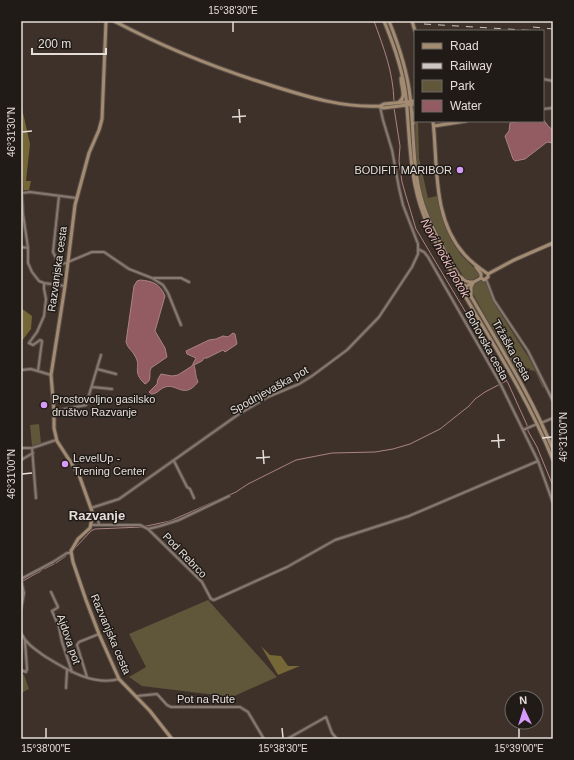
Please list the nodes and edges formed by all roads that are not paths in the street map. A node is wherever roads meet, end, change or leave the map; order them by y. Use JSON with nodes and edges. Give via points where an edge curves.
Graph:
{"nodes":[{"id":1,"x":106,"y":21,"type":"edge"},
{"id":2,"x":114,"y":21,"type":"edge"},
{"id":3,"x":384,"y":21,"type":"edge"},
{"id":4,"x":389,"y":21,"type":"edge"},
{"id":5,"x":402,"y":75,"type":"junction"},
{"id":6,"x":414,"y":102,"type":"edge"},
{"id":7,"x":409,"y":104,"type":"junction"},
{"id":8,"x":414,"y":104,"type":"edge"},
{"id":9,"x":398,"y":105,"type":"junction"},
{"id":10,"x":380,"y":106,"type":"junction"},
{"id":11,"x":414,"y":120,"type":"edge"},
{"id":12,"x":433,"y":122,"type":"edge"},
{"id":13,"x":460,"y":122,"type":"edge"},
{"id":14,"x":434,"y":126,"type":"junction"},
{"id":15,"x":413,"y":128,"type":"junction"},
{"id":16,"x":21,"y":178,"type":"edge"},
{"id":17,"x":22,"y":193,"type":"edge"},
{"id":18,"x":60,"y":196,"type":"junction"},
{"id":19,"x":76,"y":198,"type":"junction"},
{"id":20,"x":553,"y":244,"type":"edge"},
{"id":21,"x":21,"y":247,"type":"edge"},
{"id":22,"x":28,"y":248,"type":"junction"},
{"id":23,"x":418,"y":249,"type":"junction"},
{"id":24,"x":68,"y":262,"type":"junction"},
{"id":25,"x":474,"y":264,"type":"junction"},
{"id":26,"x":455,"y":270,"type":"junction"},
{"id":27,"x":486,"y":273,"type":"junction"},
{"id":28,"x":481,"y":276,"type":"junction"},
{"id":29,"x":152,"y":278,"type":"junction"},
{"id":30,"x":486,"y":279,"type":"junction"},
{"id":31,"x":189,"y":282,"type":"dead end"},
{"id":32,"x":474,"y":282,"type":"junction"},
{"id":33,"x":44,"y":283,"type":"junction"},
{"id":34,"x":65,"y":286,"type":"junction"},
{"id":35,"x":465,"y":287,"type":"junction"},
{"id":36,"x":461,"y":289,"type":"junction"},
{"id":37,"x":471,"y":297,"type":"junction"},
{"id":38,"x":181,"y":325,"type":"dead end"},
{"id":39,"x":100,"y":355,"type":"dead end"},
{"id":40,"x":97,"y":369,"type":"junction"},
{"id":41,"x":21,"y":370,"type":"edge"},
{"id":42,"x":38,"y":371,"type":"junction"},
{"id":43,"x":116,"y":374,"type":"dead end"},
{"id":44,"x":50,"y":375,"type":"junction"},
{"id":45,"x":92,"y":387,"type":"junction"},
{"id":46,"x":112,"y":389,"type":"dead end"},
{"id":47,"x":553,"y":400,"type":"edge"},
{"id":48,"x":54,"y":411,"type":"junction"},
{"id":49,"x":553,"y":418,"type":"edge"},
{"id":50,"x":541,"y":422,"type":"junction"},
{"id":51,"x":537,"y":424,"type":"junction"},
{"id":52,"x":524,"y":430,"type":"junction"},
{"id":53,"x":56,"y":440,"type":"junction"},
{"id":54,"x":21,"y":448,"type":"edge"},
{"id":55,"x":32,"y":448,"type":"junction"},
{"id":56,"x":553,"y":450,"type":"edge"},
{"id":57,"x":33,"y":453,"type":"junction"},
{"id":58,"x":21,"y":460,"type":"edge"},
{"id":59,"x":553,"y":460,"type":"edge"},
{"id":60,"x":174,"y":461,"type":"junction"},
{"id":61,"x":538,"y":461,"type":"junction"},
{"id":62,"x":229,"y":496,"type":"dead end"},
{"id":63,"x":36,"y":498,"type":"dead end"},
{"id":64,"x":194,"y":498,"type":"dead end"},
{"id":65,"x":553,"y":503,"type":"edge"},
{"id":66,"x":91,"y":508,"type":"junction"},
{"id":67,"x":93,"y":514,"type":"junction"},
{"id":68,"x":91,"y":525,"type":"junction"},
{"id":69,"x":98,"y":525,"type":"junction"},
{"id":70,"x":147,"y":528,"type":"junction"},
{"id":71,"x":71,"y":553,"type":"junction"},
{"id":72,"x":21,"y":580,"type":"edge"},
{"id":73,"x":51,"y":592,"type":"dead end"},
{"id":74,"x":21,"y":609,"type":"edge"},
{"id":75,"x":21,"y":633,"type":"edge"},
{"id":76,"x":99,"y":634,"type":"junction"},
{"id":77,"x":25,"y":640,"type":"junction"},
{"id":78,"x":21,"y":670,"type":"edge"},
{"id":79,"x":67,"y":670,"type":"junction"},
{"id":80,"x":72,"y":672,"type":"junction"},
{"id":81,"x":87,"y":677,"type":"junction"},
{"id":82,"x":119,"y":679,"type":"junction"},
{"id":83,"x":66,"y":688,"type":"dead end"},
{"id":84,"x":137,"y":696,"type":"junction"},
{"id":85,"x":172,"y":739,"type":"edge"},
{"id":86,"x":264,"y":739,"type":"edge"},
{"id":87,"x":287,"y":739,"type":"edge"},
{"id":88,"x":337,"y":739,"type":"edge"}],
"edges":[{"from":1,"to":19,"type":"street","name":"Razvanjska cesta","via":[[102,119]]},
{"from":2,"to":10,"type":"street","via":[[175,50],[262,83],[335,103]]},
{"from":3,"to":5,"type":"street","name":"Tržaška cesta"},
{"from":4,"to":7,"type":"street","name":"Tržaška cesta","via":[[404,62]]},
{"from":5,"to":7,"type":"street","name":"Tržaška cesta"},
{"from":5,"to":9,"type":"street","via":[[403,96]]},
{"from":6,"to":7,"type":"street"},
{"from":7,"to":8,"type":"street"},
{"from":7,"to":9,"type":"street"},
{"from":7,"to":15,"type":"street","name":"Tržaška cesta"},
{"from":7,"to":36,"type":"street","name":"Tržaška cesta","via":[[411,166],[418,201]]},
{"from":9,"to":10,"type":"street","via":[[383,108]]},
{"from":10,"to":23,"type":"street","via":[[400,194]]},
{"from":11,"to":15,"type":"street"},
{"from":12,"to":14,"type":"street"},
{"from":13,"to":14,"type":"street"},
{"from":14,"to":25,"type":"street","via":[[438,186],[444,216],[454,241]]},
{"from":15,"to":26,"type":"street","name":"Tržaška cesta","via":[[415,165],[422,199],[427,215]]},
{"from":16,"to":17,"type":"street"},
{"from":17,"to":18,"type":"street"},
{"from":17,"to":22,"type":"street"},
{"from":18,"to":19,"type":"street"},
{"from":18,"to":24,"type":"street","via":[[53,252],[60,264]]},
{"from":19,"to":24,"type":"street","name":"Razvanjska cesta"},
{"from":20,"to":27,"type":"street"},
{"from":21,"to":22,"type":"street"},
{"from":22,"to":33,"type":"street","via":[[28,263],[32,272]]},
{"from":23,"to":52,"type":"street","name":"Bohovska cesta","via":[[428,257]]},
{"from":23,"to":60,"type":"street","name":"Spodnjevaška pot","via":[[412,267],[379,317],[347,350],[299,384],[268,397],[239,414]]},
{"from":24,"to":29,"type":"street","via":[[92,252],[104,252],[129,269]]},
{"from":24,"to":34,"type":"street","name":"Razvanjska cesta"},
{"from":25,"to":27,"type":"street"},
{"from":25,"to":28,"type":"street"},
{"from":26,"to":32,"type":"street","via":[[464,280]]},
{"from":26,"to":35,"type":"street","name":"Tržaška cesta"},
{"from":27,"to":28,"type":"street"},
{"from":27,"to":30,"type":"street"},
{"from":28,"to":30,"type":"street"},
{"from":28,"to":32,"type":"street"},
{"from":29,"to":31,"type":"street","via":[[181,278]]},
{"from":29,"to":38,"type":"street","via":[[163,285],[168,293]]},
{"from":30,"to":47,"type":"street","name":"Tržaška cesta","via":[[494,300],[528,351]]},
{"from":32,"to":35,"type":"street"},
{"from":32,"to":37,"type":"street"},
{"from":33,"to":34,"type":"street"},
{"from":33,"to":42,"type":"street","via":[[45,312],[29,344],[42,341]]},
{"from":34,"to":44,"type":"street","name":"Razvanjska cesta"},
{"from":35,"to":36,"type":"street"},
{"from":35,"to":37,"type":"street","name":"Tržaška cesta"},
{"from":36,"to":51,"type":"street","name":"Tržaška cesta"},
{"from":37,"to":50,"type":"street","name":"Tržaška cesta"},
{"from":39,"to":40,"type":"street"},
{"from":40,"to":43,"type":"street"},
{"from":40,"to":45,"type":"street"},
{"from":41,"to":42,"type":"street"},
{"from":42,"to":44,"type":"street"},
{"from":44,"to":48,"type":"street","name":"Razvanjska cesta"},
{"from":45,"to":46,"type":"street"},
{"from":45,"to":48,"type":"street","via":[[86,405]]},
{"from":48,"to":53,"type":"street","name":"Razvanjska cesta"},
{"from":49,"to":50,"type":"street"},
{"from":50,"to":51,"type":"street"},
{"from":50,"to":56,"type":"street","name":"Tržaška cesta"},
{"from":51,"to":52,"type":"street"},
{"from":51,"to":59,"type":"street","name":"Tržaška cesta"},
{"from":52,"to":61,"type":"street","name":"Bohovska cesta"},
{"from":53,"to":55,"type":"street"},
{"from":53,"to":66,"type":"street","name":"Razvanjska cesta","via":[[79,475]]},
{"from":54,"to":55,"type":"street"},
{"from":55,"to":57,"type":"street"},
{"from":57,"to":58,"type":"street"},
{"from":57,"to":63,"type":"street"},
{"from":60,"to":64,"type":"street"},
{"from":60,"to":66,"type":"street","name":"Spodnjevaška pot","via":[[119,499]]},
{"from":61,"to":65,"type":"street","name":"Bohovska cesta"},
{"from":61,"to":70,"type":"street","name":"Pod Rebrco","via":[[409,516],[335,540],[287,567],[214,600],[202,582]]},
{"from":62,"to":70,"type":"street","via":[[179,520]]},
{"from":66,"to":67,"type":"street","name":"Razvanjska cesta"},
{"from":67,"to":68,"type":"street","name":"Razvanjska cesta"},
{"from":67,"to":69,"type":"street","name":"Razvanjska cesta"},
{"from":68,"to":69,"type":"street"},
{"from":68,"to":71,"type":"street","name":"Razvanjska cesta"},
{"from":69,"to":70,"type":"street"},
{"from":71,"to":72,"type":"street"},
{"from":71,"to":76,"type":"street","name":"Razvanjska cesta","via":[[78,580]]},
{"from":72,"to":74,"type":"street","via":[[24,593]]},
{"from":73,"to":80,"type":"street","name":"Ajdova pot","via":[[58,607],[52,611],[60,627]]},
{"from":75,"to":77,"type":"street"},
{"from":76,"to":81,"type":"street","via":[[77,645]]},
{"from":76,"to":82,"type":"street","name":"Razvanjska cesta"},
{"from":77,"to":78,"type":"street","via":[[28,669],[26,672]]},
{"from":77,"to":79,"type":"street","via":[[34,649]]},
{"from":79,"to":80,"type":"street"},
{"from":79,"to":83,"type":"street"},
{"from":80,"to":81,"type":"street"},
{"from":81,"to":82,"type":"street","via":[[111,681]]},
{"from":82,"to":84,"type":"street","name":"Razvanjska cesta"},
{"from":84,"to":85,"type":"street","name":"Razvanjska cesta"},
{"from":84,"to":86,"type":"street","name":"Pot na Rute","via":[[157,694],[171,707],[240,707],[248,712]]},
{"from":87,"to":88,"type":"street","via":[[326,717]]}]}
